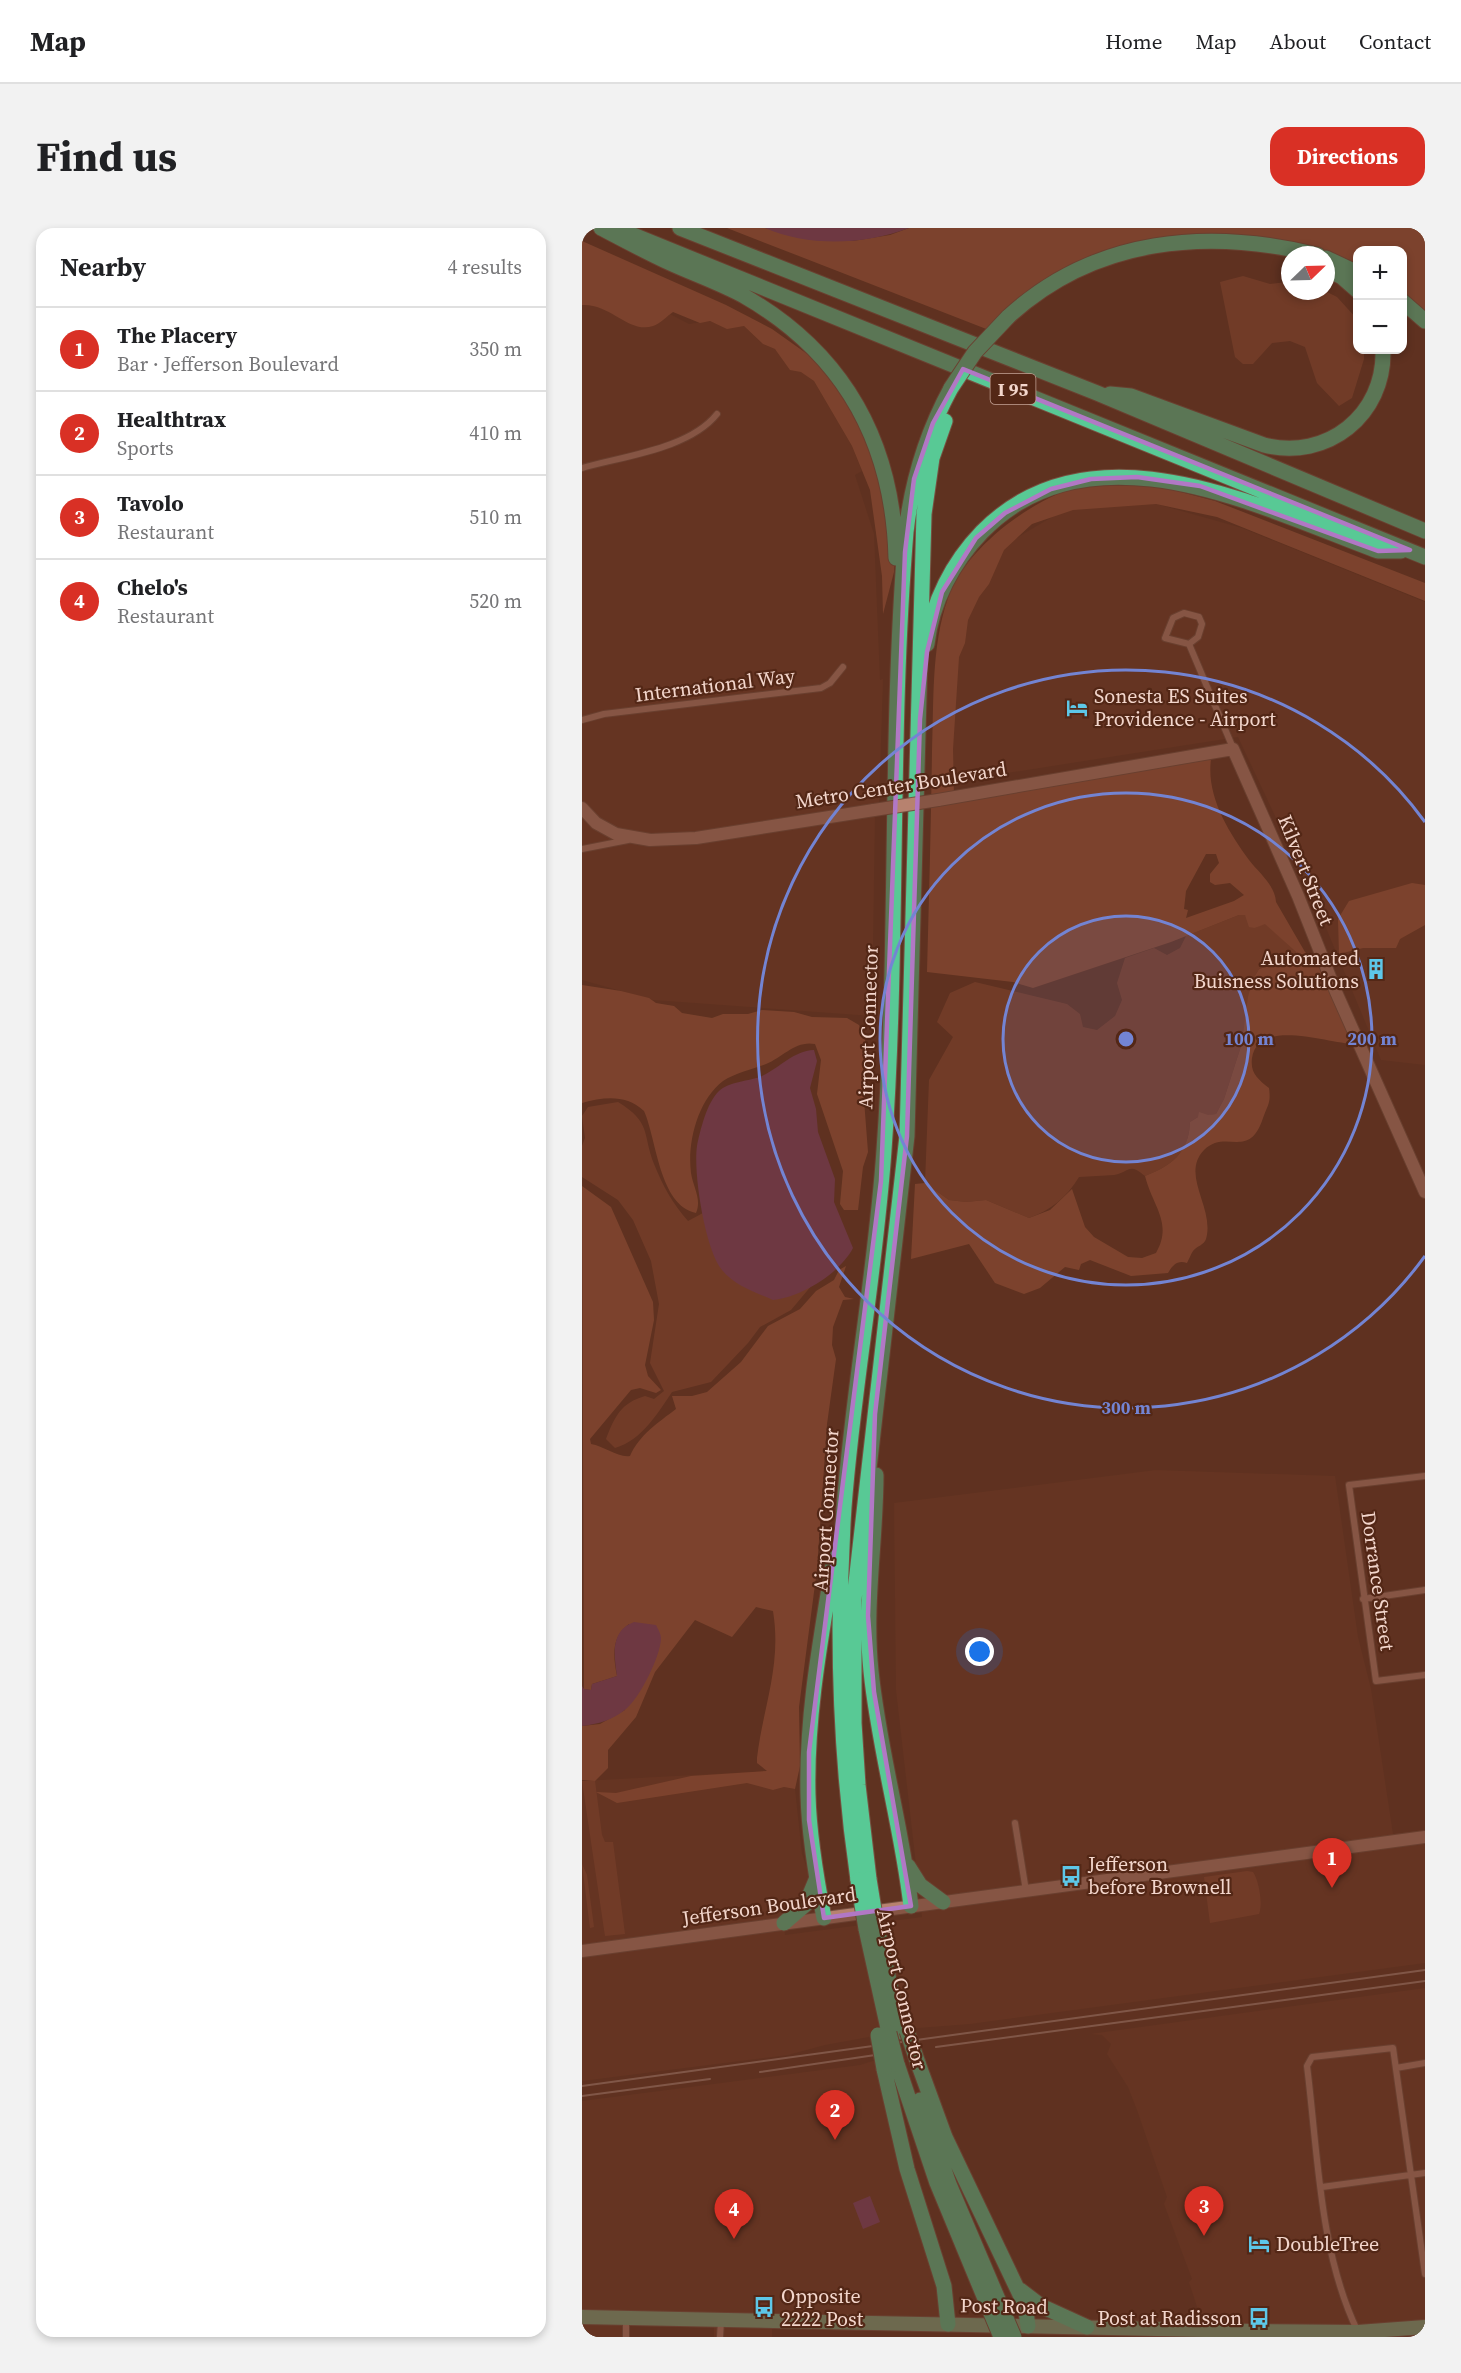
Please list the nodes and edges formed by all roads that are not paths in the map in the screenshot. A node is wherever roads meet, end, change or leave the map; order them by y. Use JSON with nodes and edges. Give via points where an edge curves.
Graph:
{"nodes":[{"id":1,"x":601,"y":228,"type":"edge"},
{"id":2,"x":616,"y":228,"type":"edge"},
{"id":3,"x":680,"y":228,"type":"edge"},
{"id":4,"x":1284,"y":246,"type":"edge"},
{"id":5,"x":1281,"y":255,"type":"edge"},
{"id":6,"x":1335,"y":262,"type":"edge"},
{"id":7,"x":1353,"y":271,"type":"edge"},
{"id":8,"x":1335,"y":274,"type":"edge"},
{"id":9,"x":1353,"y":287,"type":"edge"},
{"id":10,"x":1407,"y":306,"type":"edge"},
{"id":11,"x":1012,"y":320,"type":"junction"},
{"id":12,"x":1425,"y":321,"type":"edge"},
{"id":13,"x":1383,"y":354,"type":"edge"},
{"id":14,"x":955,"y":390,"type":"junction"},
{"id":15,"x":1097,"y":393,"type":"junction"},
{"id":16,"x":717,"y":414,"type":"dead end"},
{"id":17,"x":582,"y":468,"type":"edge"},
{"id":18,"x":1425,"y":531,"type":"edge"},
{"id":19,"x":1410,"y":550,"type":"junction"},
{"id":20,"x":1425,"y":557,"type":"edge"},
{"id":21,"x":1189,"y":644,"type":"junction"},
{"id":22,"x":900,"y":663,"type":"junction"},
{"id":23,"x":843,"y":667,"type":"dead end"},
{"id":24,"x":920,"y":719,"type":"junction"},
{"id":25,"x":582,"y":720,"type":"edge"},
{"id":26,"x":1233,"y":749,"type":"junction"},
{"id":27,"x":582,"y":808,"type":"edge"},
{"id":28,"x":635,"y":838,"type":"junction"},
{"id":29,"x":582,"y":849,"type":"edge"},
{"id":30,"x":1425,"y":1192,"type":"edge"},
{"id":31,"x":876,"y":1414,"type":"junction"},
{"id":32,"x":847,"y":1475,"type":"junction"},
{"id":33,"x":1425,"y":1476,"type":"edge"},
{"id":34,"x":1425,"y":1590,"type":"edge"},
{"id":35,"x":1363,"y":1599,"type":"junction"},
{"id":36,"x":1425,"y":1675,"type":"edge"},
{"id":37,"x":1015,"y":1823,"type":"dead end"},
{"id":38,"x":1425,"y":1837,"type":"edge"},
{"id":39,"x":907,"y":1864,"type":"junction"},
{"id":40,"x":816,"y":1877,"type":"junction"},
{"id":41,"x":864,"y":1879,"type":"junction"},
{"id":42,"x":1026,"y":1891,"type":"junction"},
{"id":43,"x":943,"y":1902,"type":"junction"},
{"id":44,"x":911,"y":1906,"type":"junction"},
{"id":45,"x":824,"y":1918,"type":"junction"},
{"id":46,"x":784,"y":1923,"type":"junction"},
{"id":47,"x":870,"y":1931,"type":"junction"},
{"id":48,"x":582,"y":1951,"type":"edge"},
{"id":49,"x":894,"y":2033,"type":"junction"},
{"id":50,"x":1425,"y":2063,"type":"edge"},
{"id":51,"x":902,"y":2065,"type":"junction"},
{"id":52,"x":1396,"y":2068,"type":"junction"},
{"id":53,"x":1425,"y":2173,"type":"edge"},
{"id":54,"x":1410,"y":2175,"type":"junction"},
{"id":55,"x":1322,"y":2187,"type":"junction"},
{"id":56,"x":1425,"y":2274,"type":"edge"},
{"id":57,"x":1016,"y":2286,"type":"junction"},
{"id":58,"x":994,"y":2305,"type":"junction"},
{"id":59,"x":582,"y":2318,"type":"edge"},
{"id":60,"x":626,"y":2318,"type":"junction"},
{"id":61,"x":721,"y":2320,"type":"junction"},
{"id":62,"x":948,"y":2324,"type":"junction"},
{"id":63,"x":1028,"y":2326,"type":"junction"},
{"id":64,"x":1087,"y":2327,"type":"junction"},
{"id":65,"x":1425,"y":2327,"type":"edge"},
{"id":66,"x":1358,"y":2332,"type":"junction"},
{"id":67,"x":626,"y":2337,"type":"edge"},
{"id":68,"x":720,"y":2337,"type":"edge"},
{"id":69,"x":1001,"y":2337,"type":"edge"},
{"id":70,"x":1014,"y":2337,"type":"edge"}],
"edges":[{"from":1,"to":22,"type":"highway","via":[[731,289],[773,314],[800,335],[843,386],[873,437],[891,494]]},
{"from":2,"to":19,"type":"highway","number":"I 95"},
{"from":3,"to":15,"type":"highway","number":"I 95"},
{"from":4,"to":11,"type":"highway","via":[[1229,237],[1148,244],[1076,270],[1038,293]]},
{"from":5,"to":11,"type":"highway","via":[[1213,247],[1181,248],[1135,257],[1091,273]]},
{"from":6,"to":7,"type":"highway"},
{"from":8,"to":9,"type":"highway"},
{"from":10,"to":12,"type":"highway"},
{"from":11,"to":14,"type":"highway"},
{"from":13,"to":15,"type":"highway","via":[[1380,379],[1363,414],[1341,434],[1308,447],[1273,447],[1131,396]]},
{"from":14,"to":22,"type":"highway","via":[[925,442],[911,496]]},
{"from":14,"to":24,"type":"highway","via":[[936,444],[927,486]]},
{"from":15,"to":18,"type":"highway","number":"I 95"},
{"from":16,"to":17,"type":"street","via":[[696,434],[677,442]]},
{"from":19,"to":20,"type":"highway","number":"I 95"},
{"from":19,"to":24,"type":"highway","via":[[1378,551],[1184,483],[1122,477],[1057,487],[1022,502],[995,520],[967,548],[953,570],[930,628]]},
{"from":21,"to":21,"type":"street","via":[[1198,637],[1202,624],[1199,617],[1185,613],[1173,618],[1166,638]]},
{"from":21,"to":26,"type":"street","name":"Kilvert Street"},
{"from":22,"to":32,"type":"highway","name":"Airport Connector","via":[[884,1152]]},
{"from":23,"to":25,"type":"street","name":"International Way","via":[[821,688],[604,714]]},
{"from":24,"to":31,"type":"highway","name":"Airport Connector","via":[[907,1136]]},
{"from":26,"to":28,"type":"street","name":"Metro Center Boulevard","bridge":true,"via":[[696,838]]},
{"from":26,"to":30,"type":"street","name":"Kilvert Street"},
{"from":27,"to":28,"type":"street","name":"Metro Center Boulevard","via":[[606,829]]},
{"from":28,"to":29,"type":"street"},
{"from":31,"to":39,"type":"highway","via":[[869,1654]]},
{"from":31,"to":41,"type":"highway","name":"Airport Connector","via":[[858,1548],[853,1631]]},
{"from":32,"to":40,"type":"highway","via":[[809,1742],[809,1820]]},
{"from":32,"to":41,"type":"highway","name":"Airport Connector","via":[[841,1707],[847,1797]]},
{"from":33,"to":35,"type":"street","name":"Dorrance Street","via":[[1349,1485]]},
{"from":34,"to":35,"type":"street"},
{"from":35,"to":36,"type":"street","name":"Dorrance Street","via":[[1376,1681]]},
{"from":37,"to":42,"type":"street"},
{"from":38,"to":42,"type":"street","name":"Jefferson Boulevard"},
{"from":39,"to":43,"type":"highway","via":[[920,1885]]},
{"from":39,"to":44,"type":"highway"},
{"from":40,"to":45,"type":"highway"},
{"from":40,"to":46,"type":"highway","via":[[806,1904]]},
{"from":41,"to":47,"type":"highway","name":"Airport Connector","bridge":true},
{"from":42,"to":43,"type":"street","name":"Jefferson Boulevard"},
{"from":43,"to":44,"type":"street","name":"Jefferson Boulevard"},
{"from":44,"to":45,"type":"street","name":"Jefferson Boulevard"},
{"from":45,"to":46,"type":"street","name":"Jefferson Boulevard"},
{"from":46,"to":48,"type":"street","name":"Jefferson Boulevard"},
{"from":47,"to":49,"type":"highway","name":"Airport Connector","via":[[888,1981]]},
{"from":47,"to":49,"type":"highway","via":[[871,1991]]},
{"from":49,"to":51,"type":"highway","bridge":true},
{"from":49,"to":51,"type":"highway","name":"Airport Connector"},
{"from":50,"to":52,"type":"street"},
{"from":51,"to":57,"type":"highway","via":[[949,2146]]},
{"from":51,"to":58,"type":"highway","name":"Airport Connector"},
{"from":51,"to":62,"type":"highway","via":[[909,2177],[944,2286]]},
{"from":52,"to":54,"type":"street"},
{"from":52,"to":55,"type":"street","via":[[1393,2048],[1309,2060]]},
{"from":53,"to":54,"type":"street"},
{"from":54,"to":55,"type":"street"},
{"from":54,"to":56,"type":"street"},
{"from":55,"to":66,"type":"street","via":[[1337,2277]]},
{"from":57,"to":63,"type":"highway"},
{"from":57,"to":64,"type":"highway","via":[[1041,2306]]},
{"from":58,"to":69,"type":"highway","name":"Airport Connector","bridge":true},
{"from":58,"to":70,"type":"highway","name":"Airport Connector","bridge":true},
{"from":59,"to":60,"type":"main road","name":"Post Road"},
{"from":60,"to":61,"type":"main road","name":"Post Road"},
{"from":60,"to":67,"type":"street"},
{"from":61,"to":62,"type":"main road","name":"Post Road"},
{"from":61,"to":68,"type":"street"},
{"from":62,"to":63,"type":"main road","name":"Post Road"},
{"from":63,"to":64,"type":"main road","name":"Post Road"},
{"from":64,"to":66,"type":"main road","name":"Post Road"},
{"from":65,"to":66,"type":"main road","name":"Post Road"}]}
